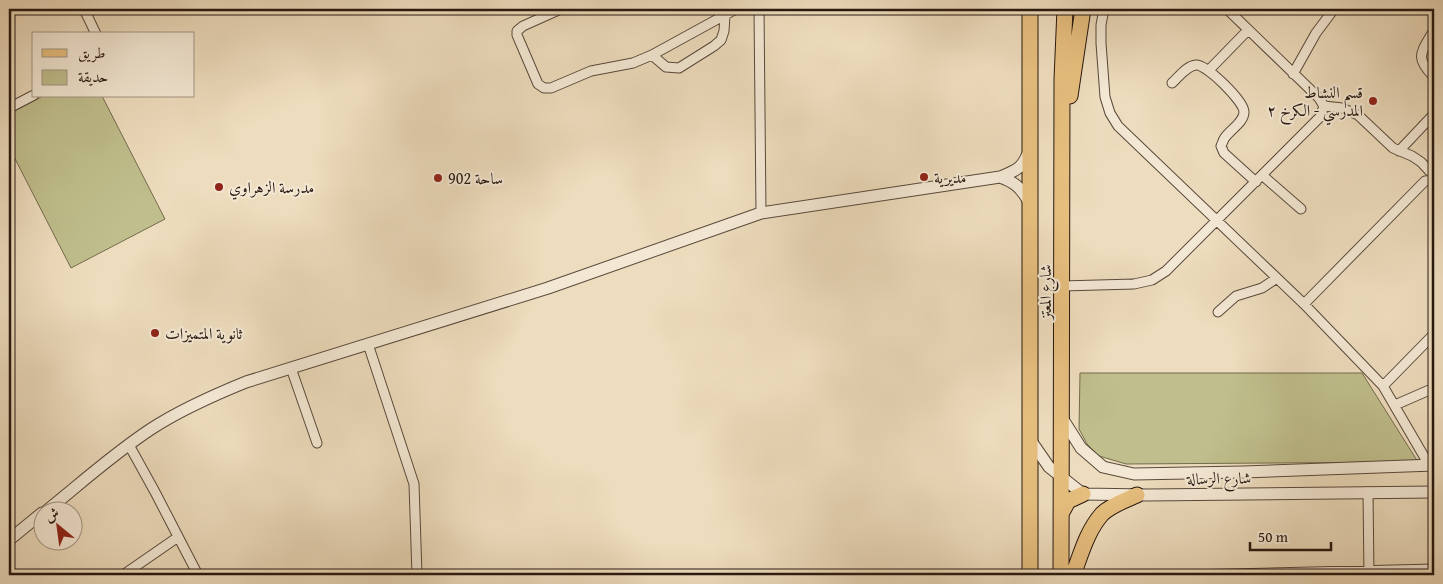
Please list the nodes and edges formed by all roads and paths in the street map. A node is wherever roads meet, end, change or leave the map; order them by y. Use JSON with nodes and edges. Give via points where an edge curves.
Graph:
{"nodes":[{"id":1,"x":84,"y":9,"type":"edge"},
{"id":2,"x":561,"y":9,"type":"edge"},
{"id":3,"x":736,"y":9,"type":"edge"},
{"id":4,"x":759,"y":9,"type":"edge"},
{"id":5,"x":1030,"y":9,"type":"edge"},
{"id":6,"x":1065,"y":9,"type":"edge"},
{"id":7,"x":1083,"y":9,"type":"edge"},
{"id":8,"x":1104,"y":9,"type":"edge"},
{"id":9,"x":1227,"y":9,"type":"edge"},
{"id":10,"x":1334,"y":9,"type":"edge"},
{"id":11,"x":725,"y":15,"type":"junction"},
{"id":12,"x":1248,"y":30,"type":"junction"},
{"id":13,"x":1434,"y":30,"type":"edge"},
{"id":14,"x":95,"y":32,"type":"edge"},
{"id":15,"x":652,"y":55,"type":"junction"},
{"id":16,"x":1208,"y":70,"type":"junction"},
{"id":17,"x":1293,"y":74,"type":"junction"},
{"id":18,"x":1434,"y":77,"type":"edge"},
{"id":19,"x":1172,"y":83,"type":"dead end"},
{"id":20,"x":32,"y":96,"type":"edge"},
{"id":21,"x":1324,"y":106,"type":"junction"},
{"id":22,"x":9,"y":108,"type":"edge"},
{"id":23,"x":1434,"y":114,"type":"edge"},
{"id":24,"x":1062,"y":146,"type":"junction"},
{"id":25,"x":1029,"y":150,"type":"junction"},
{"id":26,"x":1399,"y":151,"type":"junction"},
{"id":27,"x":1434,"y":176,"type":"edge"},
{"id":28,"x":1000,"y":178,"type":"junction"},
{"id":29,"x":1259,"y":179,"type":"junction"},
{"id":30,"x":1434,"y":180,"type":"edge"},
{"id":31,"x":1029,"y":202,"type":"junction"},
{"id":32,"x":1301,"y":210,"type":"dead end"},
{"id":33,"x":761,"y":213,"type":"junction"},
{"id":34,"x":1218,"y":221,"type":"junction"},
{"id":35,"x":1277,"y":278,"type":"junction"},
{"id":36,"x":1062,"y":286,"type":"junction"},
{"id":37,"x":1304,"y":304,"type":"junction"},
{"id":38,"x":1218,"y":312,"type":"dead end"},
{"id":39,"x":1434,"y":334,"type":"edge"},
{"id":40,"x":368,"y":344,"type":"junction"},
{"id":41,"x":291,"y":368,"type":"junction"},
{"id":42,"x":1382,"y":386,"type":"junction"},
{"id":43,"x":1434,"y":388,"type":"edge"},
{"id":44,"x":1394,"y":405,"type":"junction"},
{"id":45,"x":1062,"y":418,"type":"junction"},
{"id":46,"x":1029,"y":438,"type":"junction"},
{"id":47,"x":317,"y":442,"type":"dead end"},
{"id":48,"x":129,"y":445,"type":"junction"},
{"id":49,"x":1432,"y":465,"type":"edge"},
{"id":50,"x":1259,"y":472,"type":"junction"},
{"id":51,"x":1061,"y":478,"type":"junction"},
{"id":52,"x":1368,"y":492,"type":"junction"},
{"id":53,"x":1434,"y":492,"type":"edge"},
{"id":54,"x":1259,"y":493,"type":"junction"},
{"id":55,"x":1083,"y":494,"type":"junction"},
{"id":56,"x":1137,"y":495,"type":"junction"},
{"id":57,"x":57,"y":502,"type":"edge"},
{"id":58,"x":1061,"y":514,"type":"junction"},
{"id":59,"x":32,"y":522,"type":"edge"},
{"id":60,"x":178,"y":537,"type":"junction"},
{"id":61,"x":9,"y":540,"type":"edge"},
{"id":62,"x":1434,"y":569,"type":"edge"},
{"id":63,"x":1368,"y":573,"type":"edge"},
{"id":64,"x":123,"y":575,"type":"edge"},
{"id":65,"x":198,"y":575,"type":"edge"},
{"id":66,"x":417,"y":575,"type":"edge"},
{"id":67,"x":1030,"y":575,"type":"edge"},
{"id":68,"x":1061,"y":575,"type":"edge"},
{"id":69,"x":1073,"y":575,"type":"edge"},
{"id":70,"x":1188,"y":575,"type":"edge"}],
"edges":[{"from":1,"to":14,"type":"street"},
{"from":2,"to":15,"type":"street","via":[[523,26],[517,35],[538,84],[544,88],[591,71],[632,63]]},
{"from":3,"to":11,"type":"street"},
{"from":4,"to":33,"type":"street"},
{"from":5,"to":25,"type":"main road","name":"شارع المعتز"},
{"from":6,"to":24,"type":"main road","name":"شارع المعتز"},
{"from":7,"to":24,"type":"main road"},
{"from":8,"to":34,"type":"street","via":[[1100,25],[1101,43],[1105,97],[1110,114],[1118,126]]},
{"from":9,"to":12,"type":"street"},
{"from":10,"to":17,"type":"street"},
{"from":11,"to":15,"type":"street"},
{"from":11,"to":15,"type":"street","via":[[721,40],[679,68],[666,67]]},
{"from":12,"to":16,"type":"street"},
{"from":12,"to":17,"type":"street"},
{"from":13,"to":18,"type":"street","via":[[1422,50],[1421,59]]},
{"from":16,"to":19,"type":"street","via":[[1202,65],[1195,65],[1187,68]]},
{"from":16,"to":29,"type":"street","via":[[1238,99],[1244,111],[1243,118],[1224,138],[1221,146],[1224,153]]},
{"from":17,"to":21,"type":"street"},
{"from":20,"to":22,"type":"street"},
{"from":21,"to":26,"type":"street","via":[[1342,108],[1358,115]]},
{"from":21,"to":29,"type":"street","via":[[1320,117]]},
{"from":23,"to":26,"type":"street"},
{"from":24,"to":36,"type":"main road","name":"شارع المعتز"},
{"from":25,"to":28,"type":"street","via":[[1024,164]]},
{"from":25,"to":31,"type":"main road","name":"شارع المعتز"},
{"from":26,"to":27,"type":"street","via":[[1421,162]]},
{"from":28,"to":31,"type":"street","via":[[1022,189]]},
{"from":28,"to":33,"type":"street"},
{"from":29,"to":32,"type":"street"},
{"from":29,"to":34,"type":"street"},
{"from":30,"to":37,"type":"street","via":[[1425,181]]},
{"from":31,"to":46,"type":"main road","name":"شارع المعتز"},
{"from":33,"to":40,"type":"street","via":[[548,288]]},
{"from":34,"to":35,"type":"street"},
{"from":34,"to":36,"type":"street","via":[[1166,271],[1152,280],[1134,284]]},
{"from":35,"to":37,"type":"street"},
{"from":35,"to":38,"type":"street","via":[[1262,288],[1236,296]]},
{"from":36,"to":45,"type":"main road","name":"شارع المعتز"},
{"from":37,"to":42,"type":"street"},
{"from":39,"to":42,"type":"street"},
{"from":40,"to":41,"type":"street"},
{"from":40,"to":66,"type":"street","via":[[414,484]]},
{"from":41,"to":47,"type":"street"},
{"from":41,"to":48,"type":"street","via":[[204,400]]},
{"from":42,"to":44,"type":"street"},
{"from":43,"to":44,"type":"street"},
{"from":44,"to":49,"type":"street"},
{"from":45,"to":50,"type":"street","name":"شارع الرسالة","via":[[1081,448],[1102,467],[1134,474]]},
{"from":45,"to":51,"type":"main road","name":"شارع المعتز"},
{"from":46,"to":51,"type":"street"},
{"from":46,"to":67,"type":"main road","name":"شارع المعتز"},
{"from":48,"to":57,"type":"street"},
{"from":48,"to":60,"type":"street"},
{"from":49,"to":50,"type":"street","name":"شارع الرسالة"},
{"from":50,"to":54,"type":"street"},
{"from":51,"to":55,"type":"street"},
{"from":51,"to":58,"type":"main road","name":"شارع المعتز"},
{"from":52,"to":53,"type":"street","name":"شارع الرسالة"},
{"from":52,"to":54,"type":"street","name":"شارع الرسالة"},
{"from":52,"to":63,"type":"street"},
{"from":54,"to":56,"type":"street","name":"شارع الرسالة"},
{"from":55,"to":56,"type":"street","name":"شارع الرسالة"},
{"from":55,"to":58,"type":"main road","via":[[1068,501]]},
{"from":56,"to":69,"type":"main road","via":[[1103,513],[1090,530]]},
{"from":58,"to":68,"type":"main road","name":"شارع المعتز"},
{"from":59,"to":61,"type":"street"},
{"from":60,"to":64,"type":"street"},
{"from":60,"to":65,"type":"street"},
{"from":62,"to":63,"type":"street"},
{"from":63,"to":70,"type":"street"}]}
